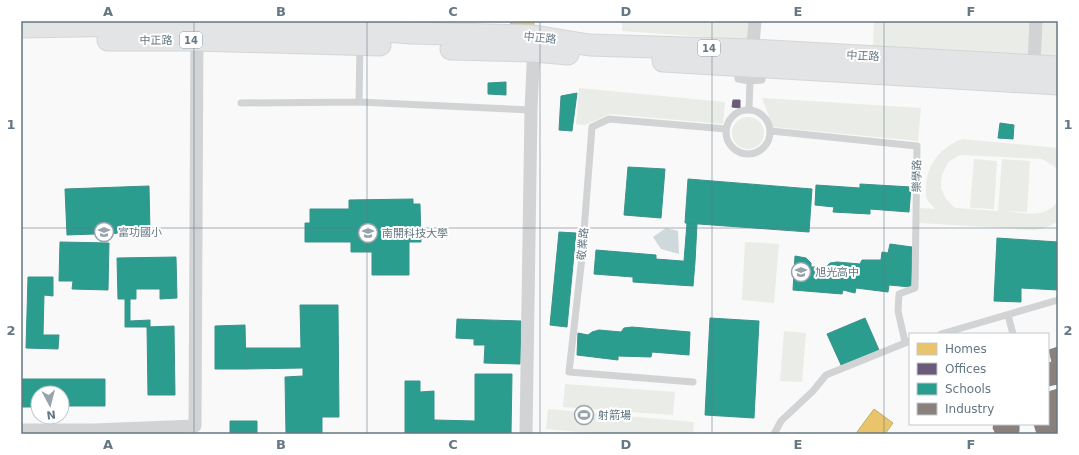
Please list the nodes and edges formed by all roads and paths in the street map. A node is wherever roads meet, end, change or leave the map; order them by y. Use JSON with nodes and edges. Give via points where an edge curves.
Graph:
{"nodes":[{"id":1,"x":756,"y":21,"type":"edge"},
{"id":2,"x":1036,"y":21,"type":"edge"},
{"id":3,"x":21,"y":26,"type":"edge"},
{"id":4,"x":197,"y":28,"type":"edge"},
{"id":5,"x":360,"y":37,"type":"junction"},
{"id":6,"x":21,"y":41,"type":"edge"},
{"id":7,"x":534,"y":44,"type":"junction"},
{"id":8,"x":1034,"y":65,"type":"junction"},
{"id":9,"x":751,"y":66,"type":"junction"},
{"id":10,"x":1058,"y":67,"type":"edge"},
{"id":11,"x":1058,"y":84,"type":"edge"},
{"id":12,"x":359,"y":102,"type":"junction"},
{"id":13,"x":240,"y":103,"type":"dead end"},
{"id":14,"x":749,"y":109,"type":"junction"},
{"id":15,"x":531,"y":110,"type":"junction"},
{"id":16,"x":726,"y":129,"type":"junction"},
{"id":17,"x":771,"y":131,"type":"junction"},
{"id":18,"x":1058,"y":300,"type":"edge"},
{"id":19,"x":1008,"y":315,"type":"junction"},
{"id":20,"x":945,"y":333,"type":"edge"},
{"id":21,"x":1012,"y":333,"type":"edge"},
{"id":22,"x":908,"y":341,"type":"edge"},
{"id":23,"x":693,"y":382,"type":"dead end"},
{"id":24,"x":21,"y":430,"type":"edge"},
{"id":25,"x":526,"y":434,"type":"edge"},
{"id":26,"x":774,"y":434,"type":"edge"}],
"edges":[{"from":1,"to":9,"type":"street"},
{"from":2,"to":8,"type":"street"},
{"from":3,"to":4,"type":"main road","name":"中正路","number":"14"},
{"from":4,"to":5,"type":"main road","name":"中正路","number":"14"},
{"from":4,"to":6,"type":"main road","name":"中正路","number":"14","via":[[68,40]]},
{"from":4,"to":24,"type":"street","via":[[194,426]]},
{"from":5,"to":7,"type":"main road","name":"中正路","number":"14","via":[[410,33]]},
{"from":5,"to":12,"type":"lane"},
{"from":7,"to":9,"type":"main road","name":"中正路","number":"14"},
{"from":7,"to":15,"type":"street"},
{"from":8,"to":9,"type":"main road","name":"中正路","number":"14"},
{"from":8,"to":10,"type":"main road","name":"中正路","number":"14"},
{"from":9,"to":11,"type":"main road","name":"中正路","number":"14"},
{"from":9,"to":14,"type":"lane"},
{"from":12,"to":13,"type":"lane"},
{"from":12,"to":15,"type":"lane"},
{"from":14,"to":16,"type":"lane","via":[[733,115]]},
{"from":14,"to":17,"type":"lane","via":[[766,118]]},
{"from":15,"to":25,"type":"street"},
{"from":16,"to":17,"type":"lane","via":[[726,136],[734,149],[748,154],[762,149],[767,144]]},
{"from":16,"to":23,"type":"lane","name":"敬業路","via":[[609,119],[592,127],[582,257],[569,372]]},
{"from":17,"to":22,"type":"lane","name":"樂學路","via":[[917,146],[916,288],[899,294],[898,311]]},
{"from":18,"to":19,"type":"lane"},
{"from":19,"to":20,"type":"lane"},
{"from":19,"to":21,"type":"lane"},
{"from":22,"to":26,"type":"lane","via":[[826,375],[781,421]]}]}
